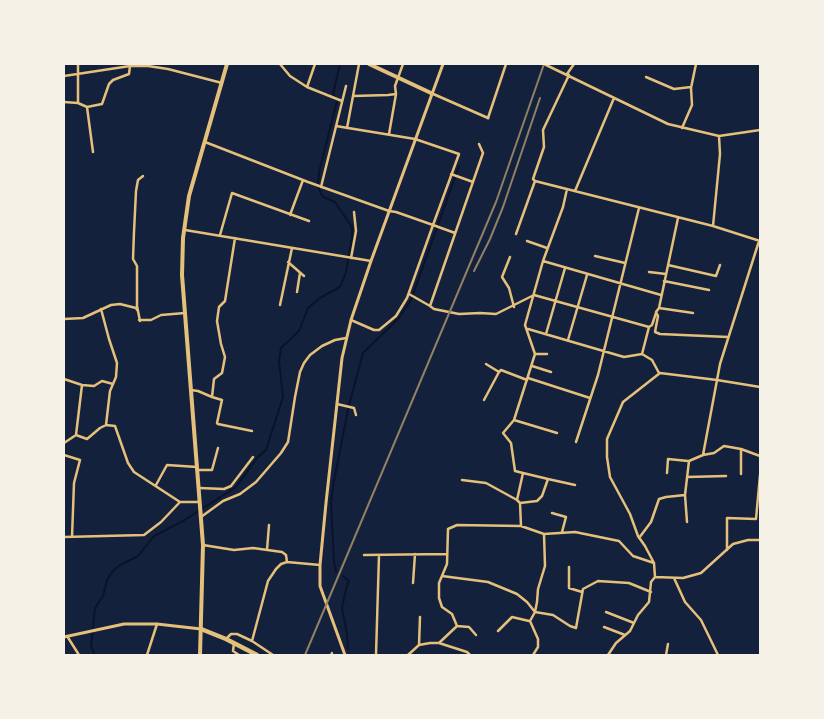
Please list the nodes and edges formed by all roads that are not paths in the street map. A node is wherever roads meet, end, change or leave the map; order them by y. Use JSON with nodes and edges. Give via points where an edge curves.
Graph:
{"nodes":[{"id":1,"x":78,"y":64,"type":"edge"},
{"id":2,"x":168,"y":64,"type":"edge"},
{"id":3,"x":227,"y":64,"type":"edge"},
{"id":4,"x":280,"y":64,"type":"edge"},
{"id":5,"x":315,"y":64,"type":"edge"},
{"id":6,"x":359,"y":64,"type":"edge"},
{"id":7,"x":369,"y":64,"type":"edge"},
{"id":8,"x":403,"y":64,"type":"edge"},
{"id":9,"x":443,"y":64,"type":"edge"},
{"id":10,"x":506,"y":64,"type":"edge"},
{"id":11,"x":544,"y":64,"type":"edge"},
{"id":12,"x":574,"y":64,"type":"edge"},
{"id":13,"x":696,"y":64,"type":"edge"},
{"id":14,"x":374,"y":65,"type":"edge"},
{"id":15,"x":130,"y":66,"type":"junction"},
{"id":16,"x":168,"y":69,"type":"junction"},
{"id":17,"x":78,"y":73,"type":"junction"},
{"id":18,"x":568,"y":75,"type":"junction"},
{"id":19,"x":64,"y":76,"type":"edge"},
{"id":20,"x":646,"y":76,"type":"dead end"},
{"id":21,"x":398,"y":77,"type":"junction"},
{"id":22,"x":222,"y":84,"type":"junction"},
{"id":23,"x":346,"y":86,"type":"dead end"},
{"id":24,"x":307,"y":87,"type":"junction"},
{"id":25,"x":691,"y":87,"type":"junction"},
{"id":26,"x":431,"y":93,"type":"junction"},
{"id":27,"x":396,"y":94,"type":"junction"},
{"id":28,"x":354,"y":96,"type":"junction"},
{"id":29,"x":614,"y":98,"type":"junction"},
{"id":30,"x":342,"y":101,"type":"junction"},
{"id":31,"x":64,"y":102,"type":"edge"},
{"id":32,"x":78,"y":103,"type":"junction"},
{"id":33,"x":87,"y":107,"type":"junction"},
{"id":34,"x":488,"y":118,"type":"joint"},
{"id":35,"x":336,"y":126,"type":"junction"},
{"id":36,"x":347,"y":128,"type":"junction"},
{"id":37,"x":682,"y":128,"type":"junction"},
{"id":38,"x":760,"y":130,"type":"edge"},
{"id":39,"x":389,"y":134,"type":"junction"},
{"id":40,"x":719,"y":136,"type":"junction"},
{"id":41,"x":415,"y":138,"type":"junction"},
{"id":42,"x":205,"y":142,"type":"junction"},
{"id":43,"x":479,"y":144,"type":"dead end"},
{"id":44,"x":93,"y":152,"type":"dead end"},
{"id":45,"x":452,"y":175,"type":"junction"},
{"id":46,"x":143,"y":176,"type":"dead end"},
{"id":47,"x":303,"y":180,"type":"junction"},
{"id":48,"x":535,"y":181,"type":"junction"},
{"id":49,"x":473,"y":182,"type":"junction"},
{"id":50,"x":321,"y":187,"type":"junction"},
{"id":51,"x":567,"y":190,"type":"junction"},
{"id":52,"x":575,"y":191,"type":"junction"},
{"id":53,"x":639,"y":208,"type":"junction"},
{"id":54,"x":389,"y":211,"type":"junction"},
{"id":55,"x":354,"y":212,"type":"dead end"},
{"id":56,"x":290,"y":215,"type":"junction"},
{"id":57,"x":678,"y":218,"type":"junction"},
{"id":58,"x":309,"y":222,"type":"dead end"},
{"id":59,"x":434,"y":225,"type":"junction"},
{"id":60,"x":713,"y":226,"type":"junction"},
{"id":61,"x":183,"y":230,"type":"junction"},
{"id":62,"x":455,"y":233,"type":"junction"},
{"id":63,"x":516,"y":234,"type":"dead end"},
{"id":64,"x":220,"y":236,"type":"junction"},
{"id":65,"x":235,"y":238,"type":"junction"},
{"id":66,"x":526,"y":241,"type":"dead end"},
{"id":67,"x":760,"y":241,"type":"edge"},
{"id":68,"x":292,"y":248,"type":"junction"},
{"id":69,"x":548,"y":248,"type":"junction"},
{"id":70,"x":595,"y":256,"type":"dead end"},
{"id":71,"x":510,"y":257,"type":"dead end"},
{"id":72,"x":351,"y":258,"type":"junction"},
{"id":73,"x":371,"y":261,"type":"junction"},
{"id":74,"x":542,"y":261,"type":"junction"},
{"id":75,"x":288,"y":262,"type":"junction"},
{"id":76,"x":625,"y":263,"type":"junction"},
{"id":77,"x":668,"y":265,"type":"junction"},
{"id":78,"x":720,"y":265,"type":"dead end"},
{"id":79,"x":565,"y":268,"type":"junction"},
{"id":80,"x":649,"y":272,"type":"dead end"},
{"id":81,"x":300,"y":274,"type":"junction"},
{"id":82,"x":666,"y":274,"type":"junction"},
{"id":83,"x":588,"y":275,"type":"junction"},
{"id":84,"x":304,"y":276,"type":"dead end"},
{"id":85,"x":664,"y":281,"type":"junction"},
{"id":86,"x":620,"y":284,"type":"junction"},
{"id":87,"x":709,"y":290,"type":"dead end"},
{"id":88,"x":297,"y":292,"type":"dead end"},
{"id":89,"x":410,"y":295,"type":"junction"},
{"id":90,"x":534,"y":295,"type":"junction"},
{"id":91,"x":661,"y":295,"type":"junction"},
{"id":92,"x":556,"y":301,"type":"junction"},
{"id":93,"x":280,"y":304,"type":"dead end"},
{"id":94,"x":430,"y":306,"type":"junction"},
{"id":95,"x":514,"y":306,"type":"junction"},
{"id":96,"x":578,"y":308,"type":"junction"},
{"id":97,"x":659,"y":308,"type":"junction"},
{"id":98,"x":101,"y":309,"type":"junction"},
{"id":99,"x":185,"y":312,"type":"junction"},
{"id":100,"x":656,"y":312,"type":"junction"},
{"id":101,"x":693,"y":313,"type":"dead end"},
{"id":102,"x":611,"y":318,"type":"junction"},
{"id":103,"x":64,"y":319,"type":"edge"},
{"id":104,"x":140,"y":320,"type":"junction"},
{"id":105,"x":351,"y":320,"type":"junction"},
{"id":106,"x":649,"y":327,"type":"junction"},
{"id":107,"x":528,"y":329,"type":"junction"},
{"id":108,"x":546,"y":334,"type":"junction"},
{"id":109,"x":728,"y":337,"type":"junction"},
{"id":110,"x":346,"y":338,"type":"junction"},
{"id":111,"x":568,"y":340,"type":"junction"},
{"id":112,"x":604,"y":351,"type":"junction"},
{"id":113,"x":535,"y":354,"type":"junction"},
{"id":114,"x":548,"y":354,"type":"dead end"},
{"id":115,"x":642,"y":354,"type":"junction"},
{"id":116,"x":486,"y":364,"type":"dead end"},
{"id":117,"x":532,"y":366,"type":"junction"},
{"id":118,"x":499,"y":372,"type":"junction"},
{"id":119,"x":551,"y":372,"type":"dead end"},
{"id":120,"x":660,"y":374,"type":"junction"},
{"id":121,"x":64,"y":379,"type":"edge"},
{"id":122,"x":528,"y":379,"type":"junction"},
{"id":123,"x":717,"y":380,"type":"junction"},
{"id":124,"x":113,"y":384,"type":"junction"},
{"id":125,"x":82,"y":385,"type":"junction"},
{"id":126,"x":760,"y":388,"type":"edge"},
{"id":127,"x":191,"y":390,"type":"junction"},
{"id":128,"x":212,"y":397,"type":"junction"},
{"id":129,"x":590,"y":398,"type":"junction"},
{"id":130,"x":484,"y":400,"type":"dead end"},
{"id":131,"x":337,"y":404,"type":"junction"},
{"id":132,"x":356,"y":415,"type":"dead end"},
{"id":133,"x":514,"y":420,"type":"junction"},
{"id":134,"x":106,"y":425,"type":"junction"},
{"id":135,"x":252,"y":431,"type":"dead end"},
{"id":136,"x":556,"y":434,"type":"dead end"},
{"id":137,"x":76,"y":435,"type":"junction"},
{"id":138,"x":576,"y":442,"type":"dead end"},
{"id":139,"x":64,"y":443,"type":"edge"},
{"id":140,"x":218,"y":448,"type":"dead end"},
{"id":141,"x":740,"y":449,"type":"junction"},
{"id":142,"x":64,"y":455,"type":"edge"},
{"id":143,"x":702,"y":455,"type":"junction"},
{"id":144,"x":760,"y":456,"type":"edge"},
{"id":145,"x":253,"y":457,"type":"dead end"},
{"id":146,"x":689,"y":461,"type":"junction"},
{"id":147,"x":197,"y":468,"type":"junction"},
{"id":148,"x":523,"y":473,"type":"junction"},
{"id":149,"x":667,"y":473,"type":"dead end"},
{"id":150,"x":741,"y":474,"type":"dead end"},
{"id":151,"x":760,"y":475,"type":"edge"},
{"id":152,"x":726,"y":476,"type":"dead end"},
{"id":153,"x":687,"y":477,"type":"junction"},
{"id":154,"x":548,"y":479,"type":"junction"},
{"id":155,"x":462,"y":480,"type":"dead end"},
{"id":156,"x":575,"y":485,"type":"dead end"},
{"id":157,"x":156,"y":486,"type":"junction"},
{"id":158,"x":199,"y":488,"type":"junction"},
{"id":159,"x":686,"y":495,"type":"junction"},
{"id":160,"x":517,"y":500,"type":"junction"},
{"id":161,"x":180,"y":502,"type":"junction"},
{"id":162,"x":200,"y":502,"type":"junction"},
{"id":163,"x":520,"y":503,"type":"junction"},
{"id":164,"x":552,"y":513,"type":"dead end"},
{"id":165,"x":201,"y":516,"type":"junction"},
{"id":166,"x":687,"y":522,"type":"dead end"},
{"id":167,"x":269,"y":525,"type":"dead end"},
{"id":168,"x":520,"y":526,"type":"junction"},
{"id":169,"x":562,"y":533,"type":"junction"},
{"id":170,"x":544,"y":534,"type":"junction"},
{"id":171,"x":64,"y":537,"type":"edge"},
{"id":172,"x":72,"y":537,"type":"junction"},
{"id":173,"x":639,"y":538,"type":"junction"},
{"id":174,"x":760,"y":540,"type":"edge"},
{"id":175,"x":203,"y":545,"type":"junction"},
{"id":176,"x":267,"y":550,"type":"junction"},
{"id":177,"x":727,"y":550,"type":"junction"},
{"id":178,"x":415,"y":554,"type":"junction"},
{"id":179,"x":448,"y":554,"type":"junction"},
{"id":180,"x":364,"y":555,"type":"dead end"},
{"id":181,"x":379,"y":555,"type":"junction"},
{"id":182,"x":287,"y":562,"type":"junction"},
{"id":183,"x":654,"y":563,"type":"junction"},
{"id":184,"x":320,"y":565,"type":"junction"},
{"id":185,"x":569,"y":567,"type":"dead end"},
{"id":186,"x":442,"y":576,"type":"junction"},
{"id":187,"x":655,"y":577,"type":"junction"},
{"id":188,"x":674,"y":578,"type":"junction"},
{"id":189,"x":413,"y":583,"type":"dead end"},
{"id":190,"x":582,"y":592,"type":"junction"},
{"id":191,"x":651,"y":592,"type":"junction"},
{"id":192,"x":535,"y":612,"type":"junction"},
{"id":193,"x":606,"y":612,"type":"dead end"},
{"id":194,"x":420,"y":617,"type":"dead end"},
{"id":195,"x":530,"y":621,"type":"junction"},
{"id":196,"x":634,"y":623,"type":"junction"},
{"id":197,"x":157,"y":624,"type":"junction"},
{"id":198,"x":457,"y":626,"type":"junction"},
{"id":199,"x":604,"y":627,"type":"dead end"},
{"id":200,"x":201,"y":629,"type":"junction"},
{"id":201,"x":498,"y":631,"type":"dead end"},
{"id":202,"x":476,"y":635,"type":"dead end"},
{"id":203,"x":65,"y":636,"type":"edge"},
{"id":204,"x":625,"y":636,"type":"junction"},
{"id":205,"x":226,"y":640,"type":"junction"},
{"id":206,"x":252,"y":641,"type":"junction"},
{"id":207,"x":234,"y":643,"type":"junction"},
{"id":208,"x":439,"y":643,"type":"junction"},
{"id":209,"x":668,"y":644,"type":"dead end"},
{"id":210,"x":419,"y":645,"type":"junction"},
{"id":211,"x":80,"y":655,"type":"edge"},
{"id":212,"x":147,"y":655,"type":"edge"},
{"id":213,"x":200,"y":655,"type":"edge"},
{"id":214,"x":239,"y":655,"type":"edge"},
{"id":215,"x":257,"y":655,"type":"edge"},
{"id":216,"x":273,"y":655,"type":"edge"},
{"id":217,"x":344,"y":655,"type":"edge"},
{"id":218,"x":376,"y":655,"type":"edge"},
{"id":219,"x":408,"y":655,"type":"edge"},
{"id":220,"x":470,"y":655,"type":"edge"},
{"id":221,"x":533,"y":655,"type":"edge"},
{"id":222,"x":608,"y":655,"type":"edge"},
{"id":223,"x":666,"y":655,"type":"edge"},
{"id":224,"x":718,"y":655,"type":"edge"}],
"edges":[{"from":1,"to":17,"type":"street"},
{"from":2,"to":16,"type":"street"},
{"from":3,"to":22,"type":"main road"},
{"from":4,"to":24,"type":"street","via":[[290,76]]},
{"from":5,"to":24,"type":"street"},
{"from":6,"to":28,"type":"street"},
{"from":7,"to":14,"type":"main road"},
{"from":8,"to":21,"type":"street"},
{"from":9,"to":26,"type":"street"},
{"from":10,"to":34,"type":"street"},
{"from":11,"to":18,"type":"street"},
{"from":12,"to":18,"type":"street"},
{"from":13,"to":25,"type":"street"},
{"from":14,"to":21,"type":"main road"},
{"from":15,"to":16,"type":"street"},
{"from":15,"to":17,"type":"street"},
{"from":15,"to":33,"type":"street","via":[[129,74],[109,84],[102,104]]},
{"from":16,"to":22,"type":"street"},
{"from":17,"to":19,"type":"street"},
{"from":17,"to":32,"type":"street"},
{"from":18,"to":29,"type":"street"},
{"from":18,"to":48,"type":"street","via":[[543,130],[544,147]]},
{"from":20,"to":25,"type":"street","via":[[674,89]]},
{"from":21,"to":26,"type":"main road"},
{"from":21,"to":27,"type":"street"},
{"from":22,"to":42,"type":"main road"},
{"from":23,"to":30,"type":"street"},
{"from":24,"to":30,"type":"street"},
{"from":25,"to":37,"type":"street","via":[[692,105]]},
{"from":26,"to":34,"type":"street"},
{"from":26,"to":41,"type":"street"},
{"from":27,"to":28,"type":"street"},
{"from":27,"to":39,"type":"street"},
{"from":28,"to":36,"type":"street"},
{"from":29,"to":37,"type":"street"},
{"from":29,"to":52,"type":"street"},
{"from":30,"to":35,"type":"street"},
{"from":31,"to":32,"type":"street"},
{"from":32,"to":33,"type":"street"},
{"from":33,"to":44,"type":"street"},
{"from":35,"to":36,"type":"street"},
{"from":35,"to":50,"type":"street"},
{"from":36,"to":39,"type":"street"},
{"from":37,"to":40,"type":"street"},
{"from":38,"to":40,"type":"street"},
{"from":39,"to":41,"type":"street"},
{"from":40,"to":60,"type":"street"},
{"from":41,"to":45,"type":"street","via":[[459,154]]},
{"from":41,"to":54,"type":"street"},
{"from":42,"to":47,"type":"street"},
{"from":42,"to":61,"type":"main road"},
{"from":43,"to":49,"type":"street","via":[[483,153]]},
{"from":45,"to":49,"type":"street"},
{"from":45,"to":59,"type":"street"},
{"from":46,"to":104,"type":"street","via":[[138,180],[136,191],[134,232]]},
{"from":47,"to":50,"type":"street"},
{"from":47,"to":56,"type":"street"},
{"from":48,"to":51,"type":"street"},
{"from":48,"to":63,"type":"street"},
{"from":49,"to":62,"type":"street"},
{"from":50,"to":54,"type":"street"},
{"from":51,"to":52,"type":"street"},
{"from":51,"to":69,"type":"street"},
{"from":52,"to":53,"type":"street"},
{"from":53,"to":57,"type":"street"},
{"from":53,"to":76,"type":"street"},
{"from":54,"to":59,"type":"street"},
{"from":54,"to":73,"type":"street"},
{"from":55,"to":72,"type":"street","via":[[356,231]]},
{"from":56,"to":58,"type":"street"},
{"from":56,"to":64,"type":"street","via":[[232,193]]},
{"from":57,"to":60,"type":"street"},
{"from":57,"to":77,"type":"street"},
{"from":59,"to":62,"type":"street"},
{"from":59,"to":89,"type":"street"},
{"from":60,"to":67,"type":"street"},
{"from":61,"to":64,"type":"street"},
{"from":61,"to":99,"type":"main road"},
{"from":62,"to":94,"type":"street"},
{"from":64,"to":65,"type":"street"},
{"from":65,"to":68,"type":"street"},
{"from":65,"to":128,"type":"street","via":[[225,301],[219,307],[217,321],[225,358],[222,374],[214,378]]},
{"from":66,"to":69,"type":"street"},
{"from":67,"to":109,"type":"street"},
{"from":68,"to":72,"type":"street"},
{"from":68,"to":75,"type":"street"},
{"from":69,"to":74,"type":"street"},
{"from":70,"to":76,"type":"street"},
{"from":71,"to":95,"type":"street","via":[[502,277]]},
{"from":72,"to":73,"type":"street"},
{"from":73,"to":105,"type":"street"},
{"from":74,"to":79,"type":"street"},
{"from":74,"to":90,"type":"street"},
{"from":75,"to":81,"type":"street"},
{"from":75,"to":93,"type":"street"},
{"from":76,"to":86,"type":"street"},
{"from":77,"to":78,"type":"street","via":[[716,276]]},
{"from":77,"to":82,"type":"street"},
{"from":79,"to":83,"type":"street"},
{"from":79,"to":92,"type":"street"},
{"from":80,"to":82,"type":"street"},
{"from":81,"to":84,"type":"street"},
{"from":81,"to":88,"type":"street"},
{"from":82,"to":85,"type":"street"},
{"from":83,"to":86,"type":"street"},
{"from":83,"to":96,"type":"street"},
{"from":85,"to":87,"type":"street"},
{"from":85,"to":91,"type":"street"},
{"from":86,"to":91,"type":"street"},
{"from":86,"to":102,"type":"street"},
{"from":89,"to":94,"type":"street"},
{"from":89,"to":105,"type":"street","via":[[396,316],[379,330]]},
{"from":90,"to":92,"type":"street"},
{"from":90,"to":95,"type":"street"},
{"from":90,"to":107,"type":"street","via":[[525,325]]},
{"from":91,"to":97,"type":"street"},
{"from":92,"to":96,"type":"street"},
{"from":92,"to":108,"type":"street"},
{"from":94,"to":95,"type":"street","via":[[459,314],[496,314]]},
{"from":96,"to":102,"type":"street"},
{"from":96,"to":111,"type":"street"},
{"from":97,"to":100,"type":"street"},
{"from":97,"to":101,"type":"street"},
{"from":98,"to":103,"type":"street","via":[[83,318]]},
{"from":98,"to":104,"type":"street","via":[[120,304],[136,308]]},
{"from":98,"to":124,"type":"street","via":[[117,363]]},
{"from":99,"to":104,"type":"street"},
{"from":99,"to":127,"type":"main road"},
{"from":100,"to":106,"type":"street"},
{"from":100,"to":109,"type":"street","via":[[655,332],[660,334]]},
{"from":102,"to":106,"type":"street"},
{"from":102,"to":112,"type":"street"},
{"from":105,"to":110,"type":"street"},
{"from":106,"to":115,"type":"street"},
{"from":107,"to":108,"type":"street"},
{"from":107,"to":113,"type":"street"},
{"from":108,"to":111,"type":"street"},
{"from":109,"to":123,"type":"street"},
{"from":110,"to":131,"type":"street"},
{"from":110,"to":165,"type":"street","via":[[322,346],[304,364],[294,397],[288,442],[281,453],[256,482]]},
{"from":111,"to":112,"type":"street"},
{"from":112,"to":115,"type":"street","via":[[624,357]]},
{"from":112,"to":129,"type":"street"},
{"from":113,"to":114,"type":"street"},
{"from":113,"to":117,"type":"street"},
{"from":115,"to":120,"type":"street","via":[[652,360]]},
{"from":116,"to":118,"type":"street"},
{"from":117,"to":119,"type":"street"},
{"from":117,"to":122,"type":"street"},
{"from":118,"to":122,"type":"street"},
{"from":118,"to":130,"type":"street"},
{"from":120,"to":123,"type":"street"},
{"from":120,"to":173,"type":"street","via":[[623,402],[607,439],[610,477]]},
{"from":121,"to":125,"type":"street"},
{"from":122,"to":129,"type":"street"},
{"from":122,"to":133,"type":"street"},
{"from":123,"to":126,"type":"street"},
{"from":123,"to":143,"type":"street"},
{"from":124,"to":125,"type":"street","via":[[102,381],[94,386]]},
{"from":124,"to":134,"type":"street"},
{"from":125,"to":137,"type":"street"},
{"from":127,"to":128,"type":"street"},
{"from":127,"to":147,"type":"main road"},
{"from":128,"to":135,"type":"street","via":[[222,400],[218,424]]},
{"from":129,"to":138,"type":"street"},
{"from":131,"to":132,"type":"street","via":[[355,410]]},
{"from":131,"to":184,"type":"street"},
{"from":133,"to":136,"type":"street"},
{"from":133,"to":148,"type":"street","via":[[503,433],[510,443],[515,471]]},
{"from":134,"to":137,"type":"street","via":[[87,439]]},
{"from":134,"to":157,"type":"street","via":[[115,426],[129,467]]},
{"from":137,"to":139,"type":"street"},
{"from":140,"to":147,"type":"street","via":[[212,470]]},
{"from":141,"to":143,"type":"street","via":[[724,446],[714,453]]},
{"from":141,"to":144,"type":"street"},
{"from":141,"to":150,"type":"street"},
{"from":142,"to":172,"type":"street","via":[[80,460],[74,483]]},
{"from":143,"to":146,"type":"street"},
{"from":145,"to":158,"type":"street","via":[[231,486],[224,489]]},
{"from":146,"to":149,"type":"street","via":[[668,459]]},
{"from":146,"to":153,"type":"street"},
{"from":147,"to":157,"type":"street","via":[[167,465]]},
{"from":147,"to":158,"type":"main road"},
{"from":148,"to":154,"type":"street"},
{"from":148,"to":160,"type":"street"},
{"from":151,"to":177,"type":"street","via":[[756,519],[727,518]]},
{"from":152,"to":153,"type":"street"},
{"from":153,"to":159,"type":"street"},
{"from":154,"to":156,"type":"street"},
{"from":154,"to":163,"type":"street","via":[[542,496],[536,501]]},
{"from":155,"to":160,"type":"street","via":[[486,483]]},
{"from":157,"to":161,"type":"street"},
{"from":158,"to":162,"type":"main road"},
{"from":159,"to":166,"type":"street"},
{"from":159,"to":173,"type":"street","via":[[660,499],[651,522]]},
{"from":160,"to":163,"type":"street"},
{"from":161,"to":162,"type":"street"},
{"from":161,"to":172,"type":"street","via":[[144,535]]},
{"from":162,"to":165,"type":"main road"},
{"from":163,"to":168,"type":"street"},
{"from":164,"to":169,"type":"street","via":[[566,516]]},
{"from":165,"to":175,"type":"main road"},
{"from":167,"to":176,"type":"street"},
{"from":168,"to":170,"type":"street"},
{"from":168,"to":179,"type":"street","via":[[457,525],[448,529]]},
{"from":169,"to":170,"type":"street"},
{"from":169,"to":183,"type":"street","via":[[575,532],[619,541],[633,556]]},
{"from":170,"to":192,"type":"street","via":[[545,566]]},
{"from":171,"to":172,"type":"street"},
{"from":173,"to":183,"type":"street"},
{"from":174,"to":177,"type":"street","via":[[738,542]]},
{"from":175,"to":176,"type":"street","via":[[234,550]]},
{"from":175,"to":200,"type":"main road"},
{"from":176,"to":182,"type":"street","via":[[286,554]]},
{"from":177,"to":188,"type":"street","via":[[701,573]]},
{"from":178,"to":179,"type":"street"},
{"from":178,"to":181,"type":"street"},
{"from":178,"to":189,"type":"street"},
{"from":179,"to":186,"type":"street"},
{"from":180,"to":181,"type":"street"},
{"from":181,"to":218,"type":"street"},
{"from":182,"to":184,"type":"street"},
{"from":182,"to":206,"type":"street","via":[[270,576]]},
{"from":183,"to":187,"type":"street"},
{"from":184,"to":217,"type":"street","via":[[320,586]]},
{"from":185,"to":190,"type":"street","via":[[569,588]]},
{"from":186,"to":192,"type":"street","via":[[488,582],[517,594]]},
{"from":186,"to":198,"type":"street","via":[[439,598]]},
{"from":187,"to":188,"type":"street"},
{"from":187,"to":191,"type":"street","via":[[651,582]]},
{"from":188,"to":224,"type":"street","via":[[685,602],[701,620]]},
{"from":190,"to":191,"type":"street","via":[[598,581],[629,583]]},
{"from":190,"to":192,"type":"street","via":[[576,628],[553,615]]},
{"from":191,"to":196,"type":"street","via":[[649,602]]},
{"from":192,"to":195,"type":"street"},
{"from":193,"to":196,"type":"street"},
{"from":194,"to":210,"type":"street"},
{"from":195,"to":201,"type":"street","via":[[512,617]]},
{"from":195,"to":221,"type":"street","via":[[538,639]]},
{"from":196,"to":204,"type":"street"},
{"from":197,"to":200,"type":"street"},
{"from":197,"to":203,"type":"street","via":[[124,624]]},
{"from":197,"to":212,"type":"street"},
{"from":198,"to":202,"type":"street","via":[[469,627]]},
{"from":198,"to":208,"type":"street"},
{"from":199,"to":204,"type":"street"},
{"from":200,"to":205,"type":"main road"},
{"from":200,"to":213,"type":"main road"},
{"from":203,"to":211,"type":"street"},
{"from":204,"to":222,"type":"street"},
{"from":205,"to":206,"type":"street","via":[[234,634]]},
{"from":205,"to":207,"type":"main road"},
{"from":206,"to":216,"type":"street"},
{"from":207,"to":214,"type":"street","via":[[232,651]]},
{"from":207,"to":215,"type":"main road"},
{"from":208,"to":210,"type":"street"},
{"from":208,"to":220,"type":"street"},
{"from":209,"to":223,"type":"street"},
{"from":210,"to":219,"type":"street"}]}
